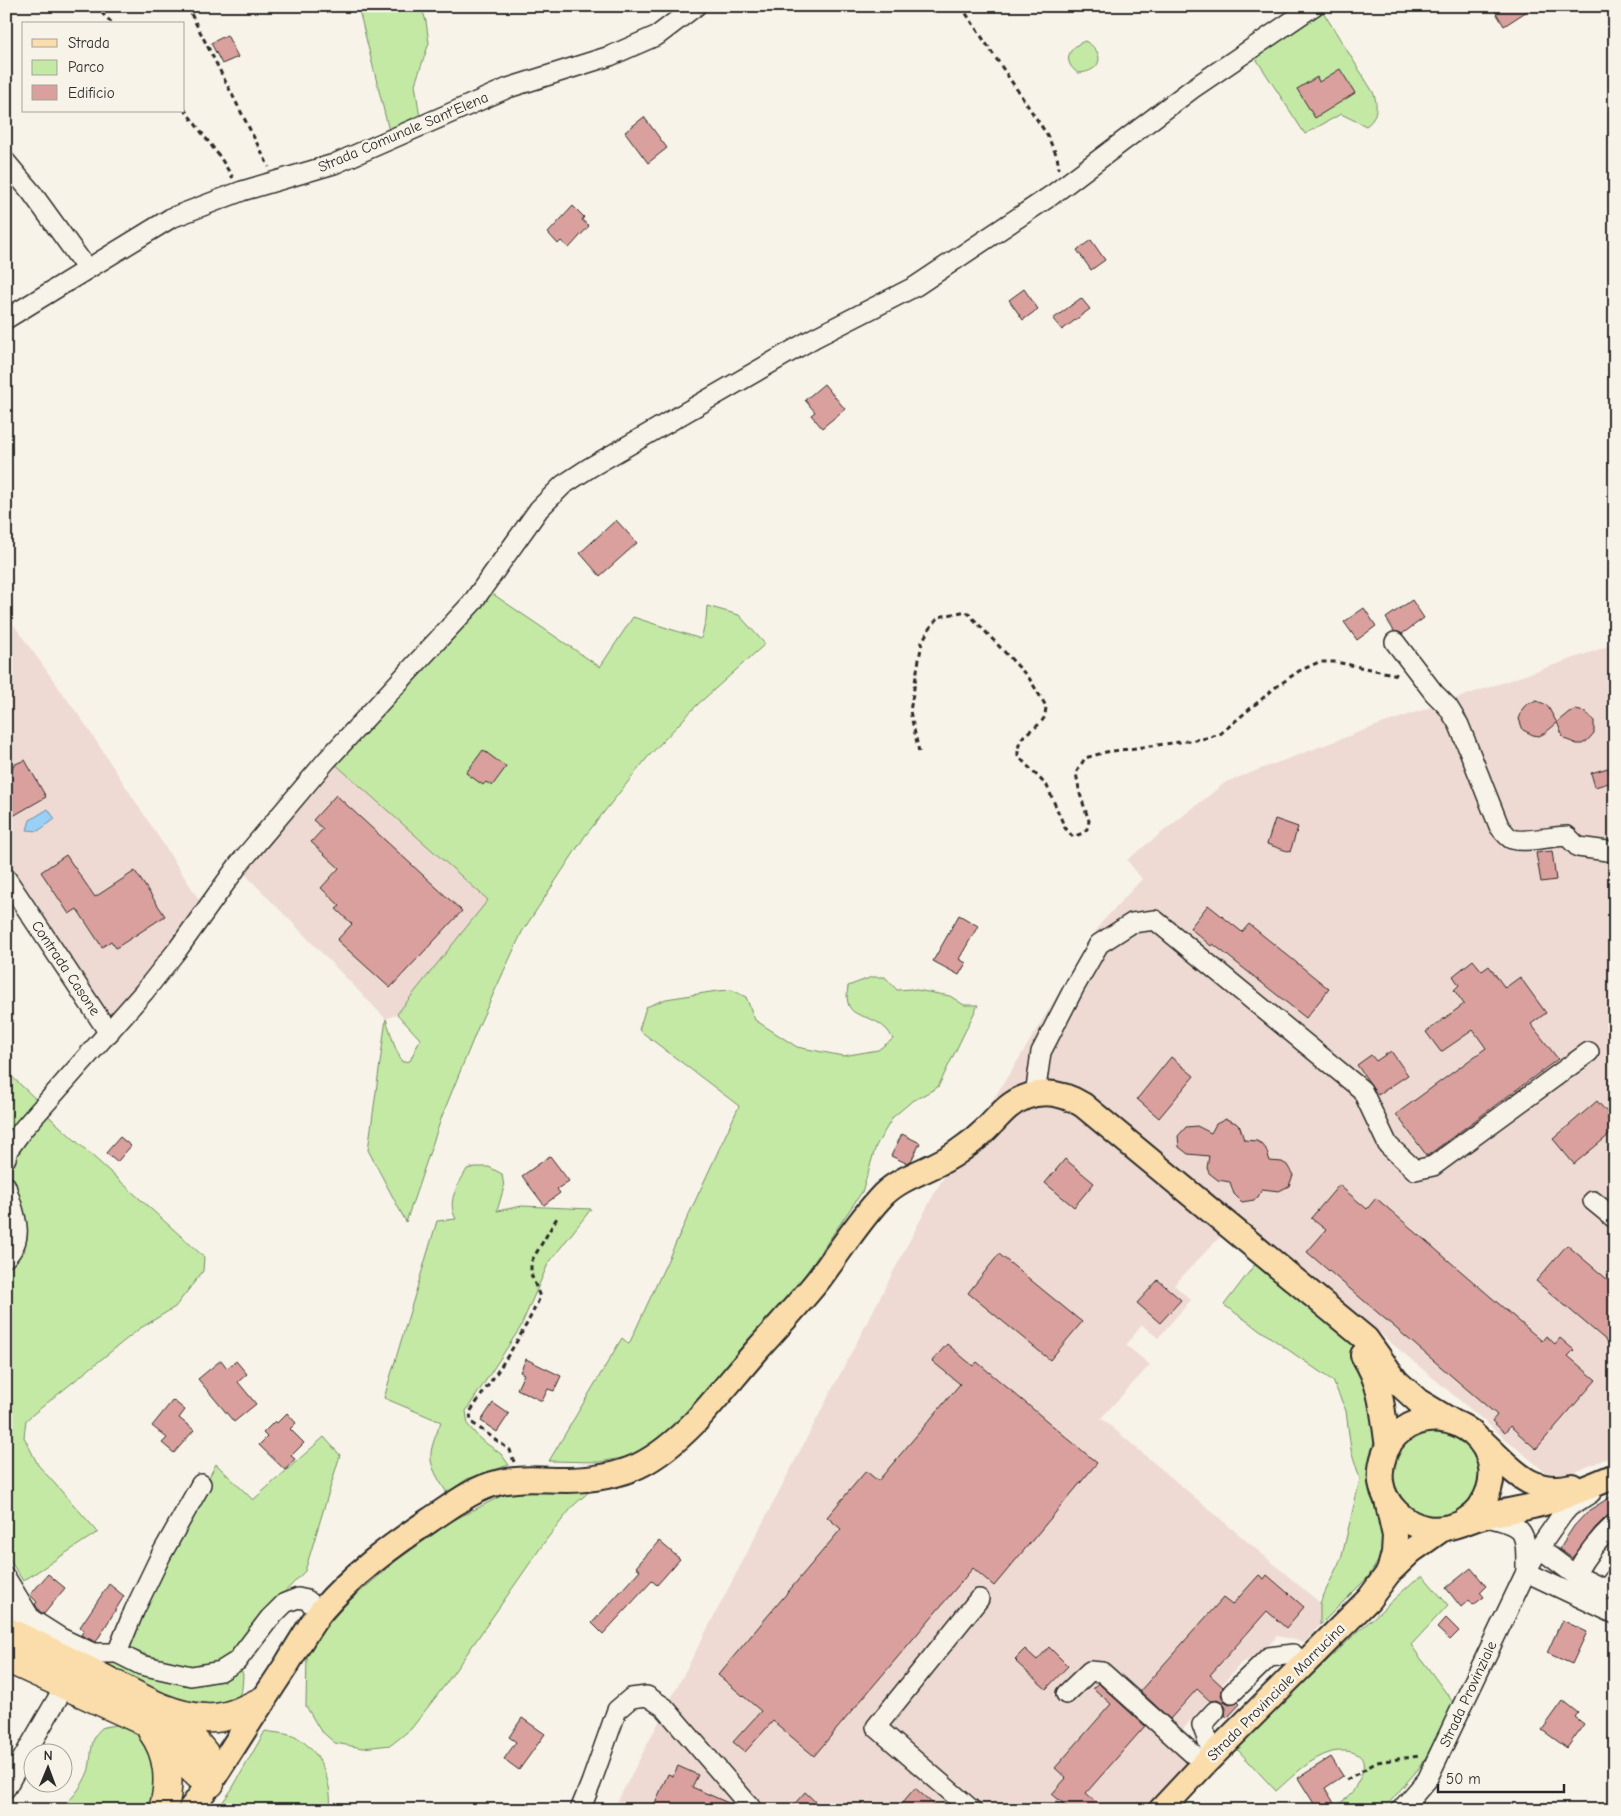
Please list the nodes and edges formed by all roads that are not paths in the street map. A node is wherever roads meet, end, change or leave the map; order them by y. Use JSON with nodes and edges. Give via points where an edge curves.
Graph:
{"nodes":[{"id":1,"x":696,"y":6,"type":"edge"},
{"id":2,"x":1314,"y":6,"type":"edge"},
{"id":3,"x":6,"y":162,"type":"edge"},
{"id":4,"x":87,"y":269,"type":"junction"},
{"id":5,"x":6,"y":319,"type":"edge"},
{"id":6,"x":1395,"y":642,"type":"dead end"},
{"id":7,"x":1615,"y":852,"type":"edge"},
{"id":8,"x":6,"y":878,"type":"edge"},
{"id":9,"x":109,"y":1033,"type":"junction"},
{"id":10,"x":1589,"y":1052,"type":"dead end"},
{"id":11,"x":1035,"y":1095,"type":"junction"},
{"id":12,"x":6,"y":1158,"type":"edge"},
{"id":13,"x":6,"y":1186,"type":"edge"},
{"id":14,"x":1593,"y":1200,"type":"dead end"},
{"id":15,"x":1615,"y":1219,"type":"edge"},
{"id":16,"x":6,"y":1257,"type":"edge"},
{"id":17,"x":1338,"y":1316,"type":"junction"},
{"id":18,"x":1453,"y":1422,"type":"junction"},
{"id":19,"x":1476,"y":1436,"type":"junction"},
{"id":20,"x":1388,"y":1446,"type":"junction"},
{"id":21,"x":1615,"y":1477,"type":"edge"},
{"id":22,"x":1522,"y":1479,"type":"junction"},
{"id":23,"x":201,"y":1484,"type":"dead end"},
{"id":24,"x":1387,"y":1500,"type":"junction"},
{"id":25,"x":1543,"y":1504,"type":"junction"},
{"id":26,"x":1463,"y":1522,"type":"junction"},
{"id":27,"x":1615,"y":1524,"type":"edge"},
{"id":28,"x":1539,"y":1548,"type":"junction"},
{"id":29,"x":1389,"y":1572,"type":"junction"},
{"id":30,"x":1526,"y":1572,"type":"junction"},
{"id":31,"x":1575,"y":1575,"type":"junction"},
{"id":32,"x":6,"y":1578,"type":"edge"},
{"id":33,"x":1615,"y":1578,"type":"edge"},
{"id":34,"x":6,"y":1598,"type":"edge"},
{"id":35,"x":979,"y":1599,"type":"dead end"},
{"id":36,"x":321,"y":1612,"type":"junction"},
{"id":37,"x":1615,"y":1614,"type":"edge"},
{"id":38,"x":11,"y":1642,"type":"edge"},
{"id":39,"x":117,"y":1653,"type":"junction"},
{"id":40,"x":1305,"y":1664,"type":"junction"},
{"id":41,"x":66,"y":1684,"type":"junction"},
{"id":42,"x":1066,"y":1694,"type":"dead end"},
{"id":43,"x":1232,"y":1694,"type":"dead end"},
{"id":44,"x":262,"y":1701,"type":"junction"},
{"id":45,"x":1215,"y":1711,"type":"dead end"},
{"id":46,"x":170,"y":1712,"type":"junction"},
{"id":47,"x":138,"y":1718,"type":"junction"},
{"id":48,"x":1210,"y":1758,"type":"junction"},
{"id":49,"x":12,"y":1765,"type":"edge"},
{"id":50,"x":210,"y":1783,"type":"junction"},
{"id":51,"x":6,"y":1788,"type":"edge"},
{"id":52,"x":163,"y":1810,"type":"edge"},
{"id":53,"x":190,"y":1810,"type":"edge"},
{"id":54,"x":580,"y":1810,"type":"edge"},
{"id":55,"x":753,"y":1810,"type":"edge"},
{"id":56,"x":972,"y":1810,"type":"edge"},
{"id":57,"x":1161,"y":1810,"type":"edge"},
{"id":58,"x":1401,"y":1810,"type":"edge"}],
"edges":[{"from":1,"to":4,"type":"street","name":"Strada Comunale Sant'Elena","via":[[658,34],[610,56],[508,88],[334,164],[242,191],[171,218]]},
{"from":2,"to":9,"type":"street","via":[[1192,89],[1062,187],[916,286],[814,338],[563,485],[539,510],[472,604],[326,761],[239,864],[178,949]]},
{"from":3,"to":4,"type":"street"},
{"from":4,"to":5,"type":"street","name":"Strada Comunale Sant'Elena"},
{"from":6,"to":7,"type":"street","via":[[1459,724],[1498,826],[1511,839],[1524,841],[1567,836],[1578,847]]},
{"from":8,"to":9,"type":"street","name":"Contrada Casone"},
{"from":9,"to":12,"type":"street","via":[[24,1128]]},
{"from":10,"to":11,"type":"street","via":[[1433,1166],[1415,1170],[1388,1145],[1362,1090],[1155,920],[1132,923],[1099,944],[1041,1052]]},
{"from":11,"to":17,"type":"main road","via":[[1062,1095],[1083,1105]]},
{"from":11,"to":36,"type":"main road","via":[[1020,1099],[954,1155],[898,1182],[883,1195],[817,1281],[695,1421],[664,1450],[644,1464],[600,1478],[521,1479],[494,1483],[460,1500],[413,1531],[353,1578]]},
{"from":13,"to":16,"type":"street","via":[[17,1219],[17,1237]]},
{"from":14,"to":15,"type":"street"},
{"from":17,"to":18,"type":"main road","via":[[1366,1339],[1403,1388]]},
{"from":17,"to":20,"type":"main road","via":[[1374,1374],[1383,1406]]},
{"from":18,"to":19,"type":"main road"},
{"from":18,"to":20,"type":"main road","via":[[1434,1419],[1416,1422],[1400,1432]]},
{"from":19,"to":22,"type":"main road"},
{"from":19,"to":26,"type":"main road","via":[[1489,1458],[1490,1482],[1482,1505]]},
{"from":20,"to":24,"type":"main road","via":[[1382,1464],[1381,1483]]},
{"from":21,"to":22,"type":"main road","via":[[1560,1489]]},
{"from":21,"to":25,"type":"main road"},
{"from":21,"to":28,"type":"street","via":[[1569,1507]]},
{"from":22,"to":25,"type":"street"},
{"from":23,"to":39,"type":"street","via":[[161,1555]]},
{"from":24,"to":26,"type":"main road","via":[[1410,1523],[1426,1528]]},
{"from":24,"to":29,"type":"main road","name":"Strada Provinciale Marrucina","via":[[1395,1536]]},
{"from":25,"to":26,"type":"main road"},
{"from":25,"to":28,"type":"street"},
{"from":26,"to":29,"type":"main road","name":"Strada Provinciale Marrucina","via":[[1411,1550]]},
{"from":26,"to":30,"type":"street","via":[[1509,1522],[1520,1531],[1526,1550]]},
{"from":27,"to":31,"type":"street","via":[[1587,1554]]},
{"from":28,"to":30,"type":"street","name":"Strada Provinziale"},
{"from":28,"to":31,"type":"street"},
{"from":29,"to":40,"type":"main road","name":"Strada Provinciale Marrucina","via":[[1369,1599]]},
{"from":30,"to":37,"type":"street"},
{"from":30,"to":58,"type":"street","name":"Strada Provinziale","via":[[1427,1780]]},
{"from":31,"to":33,"type":"street","via":[[1606,1590]]},
{"from":32,"to":39,"type":"street","via":[[31,1619],[93,1653]]},
{"from":34,"to":38,"type":"street"},
{"from":35,"to":56,"type":"street","via":[[876,1727]]},
{"from":36,"to":39,"type":"street","via":[[307,1600],[298,1598],[285,1603],[237,1661],[221,1671],[190,1676],[141,1664]]},
{"from":36,"to":44,"type":"main road"},
{"from":38,"to":41,"type":"highway"},
{"from":38,"to":46,"type":"highway"},
{"from":40,"to":43,"type":"street","via":[[1293,1654],[1269,1657]]},
{"from":40,"to":48,"type":"main road","name":"Strada Provinciale Marrucina"},
{"from":41,"to":47,"type":"highway"},
{"from":41,"to":49,"type":"street"},
{"from":42,"to":48,"type":"street","via":[[1090,1671],[1102,1672]]},
{"from":44,"to":46,"type":"highway","via":[[217,1718]]},
{"from":44,"to":50,"type":"main road"},
{"from":45,"to":48,"type":"street","via":[[1202,1725]]},
{"from":46,"to":50,"type":"highway","via":[[204,1753],[209,1763]]},
{"from":47,"to":50,"type":"highway","via":[[160,1730],[191,1769]]},
{"from":47,"to":52,"type":"highway","via":[[157,1739],[164,1756],[168,1790]]},
{"from":48,"to":57,"type":"main road","name":"Strada Provinciale Marrucina"},
{"from":49,"to":51,"type":"street"},
{"from":50,"to":53,"type":"main road"},
{"from":54,"to":55,"type":"street","via":[[617,1710],[631,1698],[647,1696],[664,1707]]}]}
